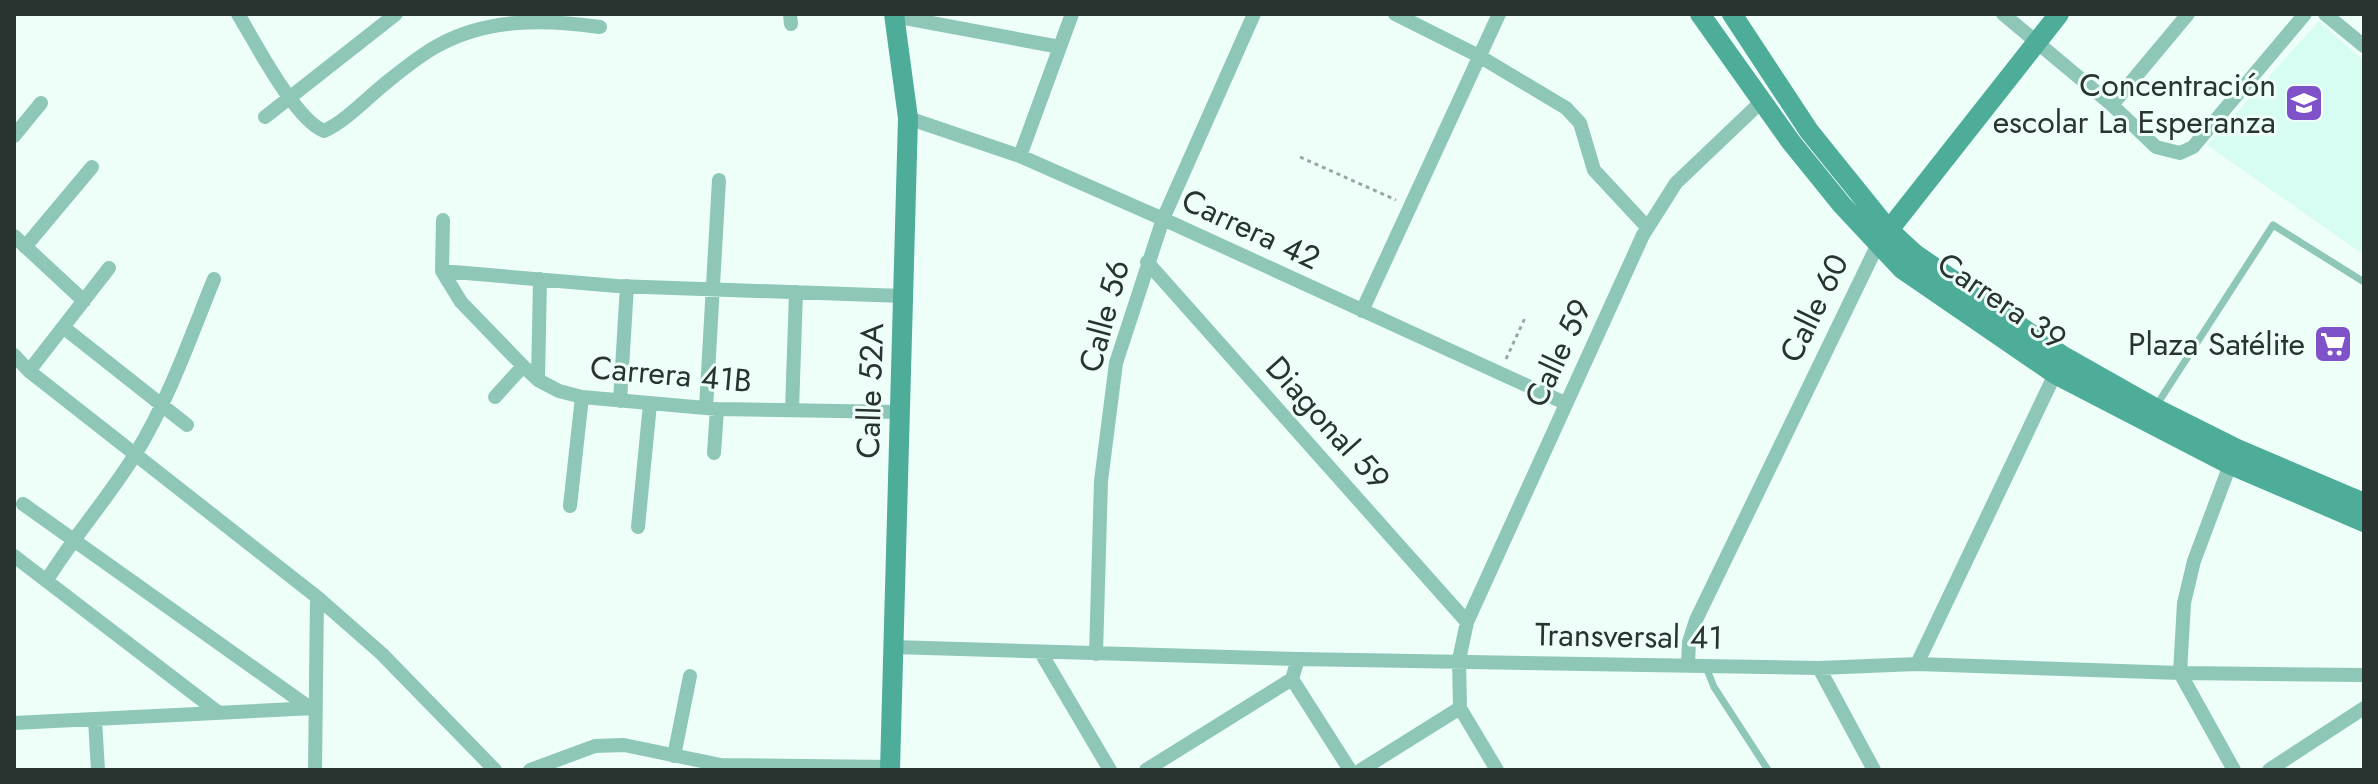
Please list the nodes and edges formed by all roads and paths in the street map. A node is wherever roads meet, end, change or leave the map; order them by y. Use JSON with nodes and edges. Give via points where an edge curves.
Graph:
{"nodes":[{"id":1,"x":238,"y":14,"type":"edge"},
{"id":2,"x":396,"y":14,"type":"edge"},
{"id":3,"x":973,"y":14,"type":"edge"},
{"id":4,"x":1072,"y":14,"type":"edge"},
{"id":5,"x":1254,"y":14,"type":"edge"},
{"id":6,"x":1395,"y":14,"type":"edge"},
{"id":7,"x":1499,"y":14,"type":"edge"},
{"id":8,"x":1700,"y":14,"type":"edge"},
{"id":9,"x":1732,"y":14,"type":"edge"},
{"id":10,"x":2003,"y":14,"type":"edge"},
{"id":11,"x":2059,"y":14,"type":"edge"},
{"id":12,"x":2188,"y":14,"type":"edge"},
{"id":13,"x":2305,"y":14,"type":"edge"},
{"id":14,"x":2325,"y":14,"type":"edge"},
{"id":15,"x":894,"y":15,"type":"edge"},
{"id":16,"x":600,"y":27,"type":"dead end"},
{"id":17,"x":974,"y":30,"type":"junction"},
{"id":18,"x":2035,"y":41,"type":"junction"},
{"id":19,"x":2364,"y":46,"type":"edge"},
{"id":20,"x":1060,"y":47,"type":"junction"},
{"id":21,"x":1479,"y":56,"type":"junction"},
{"id":22,"x":290,"y":99,"type":"junction"},
{"id":23,"x":1761,"y":102,"type":"junction"},
{"id":24,"x":41,"y":103,"type":"dead end"},
{"id":25,"x":2112,"y":105,"type":"junction"},
{"id":26,"x":265,"y":117,"type":"dead end"},
{"id":27,"x":908,"y":118,"type":"junction"},
{"id":28,"x":14,"y":136,"type":"edge"},
{"id":29,"x":1020,"y":156,"type":"junction"},
{"id":30,"x":1300,"y":157,"type":"dead end"},
{"id":31,"x":92,"y":167,"type":"dead end"},
{"id":32,"x":719,"y":180,"type":"dead end"},
{"id":33,"x":1410,"y":207,"type":"junction"},
{"id":34,"x":1163,"y":219,"type":"junction"},
{"id":35,"x":443,"y":220,"type":"dead end"},
{"id":36,"x":1647,"y":227,"type":"junction"},
{"id":37,"x":14,"y":236,"type":"edge"},
{"id":38,"x":1882,"y":237,"type":"junction"},
{"id":39,"x":25,"y":247,"type":"junction"},
{"id":40,"x":1147,"y":262,"type":"junction"},
{"id":41,"x":109,"y":268,"type":"dead end"},
{"id":42,"x":442,"y":271,"type":"junction"},
{"id":43,"x":214,"y":279,"type":"dead end"},
{"id":44,"x":540,"y":279,"type":"junction"},
{"id":45,"x":2364,"y":282,"type":"edge"},
{"id":46,"x":627,"y":286,"type":"junction"},
{"id":47,"x":713,"y":289,"type":"junction"},
{"id":48,"x":796,"y":292,"type":"junction"},
{"id":49,"x":903,"y":296,"type":"junction"},
{"id":50,"x":84,"y":301,"type":"junction"},
{"id":51,"x":1362,"y":311,"type":"junction"},
{"id":52,"x":1525,"y":318,"type":"dead end"},
{"id":53,"x":63,"y":327,"type":"junction"},
{"id":54,"x":14,"y":355,"type":"edge"},
{"id":55,"x":523,"y":366,"type":"junction"},
{"id":56,"x":29,"y":371,"type":"junction"},
{"id":57,"x":1499,"y":374,"type":"junction"},
{"id":58,"x":2055,"y":374,"type":"junction"},
{"id":59,"x":538,"y":380,"type":"junction"},
{"id":60,"x":495,"y":397,"type":"dead end"},
{"id":61,"x":582,"y":397,"type":"junction"},
{"id":62,"x":620,"y":401,"type":"junction"},
{"id":63,"x":1565,"y":403,"type":"junction"},
{"id":64,"x":650,"y":404,"type":"junction"},
{"id":65,"x":162,"y":406,"type":"junction"},
{"id":66,"x":2155,"y":408,"type":"junction"},
{"id":67,"x":712,"y":409,"type":"junction"},
{"id":68,"x":792,"y":410,"type":"junction"},
{"id":69,"x":899,"y":412,"type":"junction"},
{"id":70,"x":187,"y":425,"type":"dead end"},
{"id":71,"x":714,"y":453,"type":"dead end"},
{"id":72,"x":135,"y":455,"type":"junction"},
{"id":73,"x":2233,"y":456,"type":"junction"},
{"id":74,"x":2364,"y":503,"type":"edge"},
{"id":75,"x":23,"y":504,"type":"dead end"},
{"id":76,"x":570,"y":506,"type":"dead end"},
{"id":77,"x":2364,"y":522,"type":"edge"},
{"id":78,"x":638,"y":527,"type":"dead end"},
{"id":79,"x":72,"y":540,"type":"junction"},
{"id":80,"x":14,"y":556,"type":"edge"},
{"id":81,"x":47,"y":580,"type":"junction"},
{"id":82,"x":317,"y":597,"type":"junction"},
{"id":83,"x":1467,"y":622,"type":"junction"},
{"id":84,"x":893,"y":647,"type":"junction"},
{"id":85,"x":1041,"y":653,"type":"junction"},
{"id":86,"x":1096,"y":654,"type":"junction"},
{"id":87,"x":1298,"y":659,"type":"junction"},
{"id":88,"x":1459,"y":660,"type":"junction"},
{"id":89,"x":1917,"y":664,"type":"junction"},
{"id":90,"x":1688,"y":665,"type":"junction"},
{"id":91,"x":1705,"y":665,"type":"junction"},
{"id":92,"x":1819,"y":668,"type":"junction"},
{"id":93,"x":2180,"y":673,"type":"junction"},
{"id":94,"x":2364,"y":675,"type":"edge"},
{"id":95,"x":690,"y":676,"type":"dead end"},
{"id":96,"x":1292,"y":679,"type":"junction"},
{"id":97,"x":312,"y":708,"type":"junction"},
{"id":98,"x":1460,"y":708,"type":"junction"},
{"id":99,"x":2364,"y":708,"type":"edge"},
{"id":100,"x":219,"y":713,"type":"junction"},
{"id":101,"x":95,"y":720,"type":"junction"},
{"id":102,"x":14,"y":723,"type":"edge"},
{"id":103,"x":674,"y":756,"type":"junction"},
{"id":104,"x":552,"y":766,"type":"edge"},
{"id":105,"x":890,"y":769,"type":"edge"},
{"id":106,"x":98,"y":770,"type":"edge"},
{"id":107,"x":315,"y":770,"type":"edge"},
{"id":108,"x":495,"y":770,"type":"edge"},
{"id":109,"x":530,"y":770,"type":"edge"},
{"id":110,"x":1110,"y":770,"type":"edge"},
{"id":111,"x":1146,"y":770,"type":"edge"},
{"id":112,"x":1350,"y":770,"type":"edge"},
{"id":113,"x":1361,"y":770,"type":"edge"},
{"id":114,"x":1497,"y":770,"type":"edge"},
{"id":115,"x":1768,"y":770,"type":"edge"},
{"id":116,"x":1874,"y":770,"type":"edge"},
{"id":117,"x":2234,"y":770,"type":"edge"},
{"id":118,"x":2269,"y":770,"type":"edge"}],
"edges":[{"from":1,"to":22,"type":"street"},
{"from":2,"to":22,"type":"street"},
{"from":3,"to":17,"type":"street"},
{"from":4,"to":20,"type":"street"},
{"from":5,"to":34,"type":"street","name":"Calle 56"},
{"from":6,"to":21,"type":"street"},
{"from":7,"to":21,"type":"street"},
{"from":8,"to":23,"type":"main road","name":"Carrera 39"},
{"from":9,"to":38,"type":"main road","name":"Carrera 39"},
{"from":10,"to":18,"type":"street"},
{"from":11,"to":18,"type":"main road","name":"Calle 60"},
{"from":12,"to":25,"type":"street"},
{"from":13,"to":25,"type":"street","via":[[2193,147],[2180,153],[2156,147]]},
{"from":14,"to":19,"type":"street"},
{"from":15,"to":17,"type":"street"},
{"from":15,"to":27,"type":"main road","name":"Calle 52A"},
{"from":16,"to":22,"type":"street","via":[[525,23],[475,30],[420,56],[326,131],[315,127]]},
{"from":17,"to":20,"type":"street"},
{"from":18,"to":25,"type":"street"},
{"from":18,"to":38,"type":"main road","name":"Calle 60"},
{"from":20,"to":29,"type":"street"},
{"from":21,"to":33,"type":"street"},
{"from":21,"to":36,"type":"street","via":[[1566,108],[1580,123],[1594,170]]},
{"from":22,"to":26,"type":"street"},
{"from":23,"to":36,"type":"street","name":"Calle 59","via":[[1676,183]]},
{"from":23,"to":38,"type":"main road","name":"Carrera 39","via":[[1842,205]]},
{"from":24,"to":28,"type":"street"},
{"from":27,"to":29,"type":"street","name":"Carrera 42"},
{"from":27,"to":49,"type":"main road","name":"Calle 52A"},
{"from":29,"to":34,"type":"street","name":"Carrera 42"},
{"from":30,"to":33,"type":"path"},
{"from":31,"to":39,"type":"street"},
{"from":32,"to":47,"type":"street"},
{"from":33,"to":51,"type":"street"},
{"from":34,"to":40,"type":"street","name":"Calle 56"},
{"from":34,"to":51,"type":"street","name":"Carrera 42"},
{"from":35,"to":42,"type":"street"},
{"from":36,"to":63,"type":"street","name":"Calle 59"},
{"from":37,"to":39,"type":"street"},
{"from":38,"to":58,"type":"main road","name":"Carrera 39","via":[[1930,290]]},
{"from":38,"to":66,"type":"main road","name":"Carrera 39","via":[[2063,356]]},
{"from":38,"to":90,"type":"street","name":"Calle 60","via":[[1696,620]]},
{"from":39,"to":50,"type":"street"},
{"from":40,"to":83,"type":"street","name":"Diagonal 59"},
{"from":40,"to":86,"type":"street","name":"Calle 56","via":[[1114,378],[1101,481]]},
{"from":41,"to":50,"type":"street"},
{"from":42,"to":44,"type":"street"},
{"from":42,"to":55,"type":"street","name":"Carrera 41B","via":[[461,302]]},
{"from":43,"to":65,"type":"street"},
{"from":44,"to":46,"type":"street"},
{"from":44,"to":59,"type":"street"},
{"from":45,"to":66,"type":"lane","via":[[2273,225]]},
{"from":46,"to":47,"type":"street"},
{"from":46,"to":62,"type":"street"},
{"from":47,"to":48,"type":"street"},
{"from":47,"to":67,"type":"street"},
{"from":48,"to":49,"type":"street"},
{"from":48,"to":68,"type":"street"},
{"from":49,"to":69,"type":"main road","name":"Calle 52A"},
{"from":50,"to":53,"type":"street"},
{"from":51,"to":57,"type":"street","name":"Carrera 42"},
{"from":52,"to":57,"type":"path"},
{"from":53,"to":56,"type":"street"},
{"from":53,"to":65,"type":"street"},
{"from":54,"to":56,"type":"street"},
{"from":55,"to":59,"type":"street","name":"Carrera 41B"},
{"from":55,"to":60,"type":"street"},
{"from":56,"to":72,"type":"street"},
{"from":57,"to":63,"type":"street","name":"Carrera 42"},
{"from":58,"to":73,"type":"main road","name":"Carrera 39"},
{"from":58,"to":89,"type":"street"},
{"from":59,"to":61,"type":"street","name":"Carrera 41B"},
{"from":61,"to":62,"type":"street","name":"Carrera 41B"},
{"from":61,"to":76,"type":"street"},
{"from":62,"to":64,"type":"street","name":"Carrera 41B"},
{"from":63,"to":83,"type":"street","name":"Calle 59"},
{"from":64,"to":67,"type":"street","name":"Carrera 41B"},
{"from":64,"to":78,"type":"street"},
{"from":65,"to":70,"type":"street"},
{"from":65,"to":72,"type":"street"},
{"from":66,"to":73,"type":"main road","name":"Carrera 39"},
{"from":67,"to":68,"type":"street","name":"Carrera 41B"},
{"from":67,"to":71,"type":"street"},
{"from":68,"to":69,"type":"street","name":"Carrera 41B"},
{"from":69,"to":84,"type":"main road","name":"Calle 52A"},
{"from":72,"to":79,"type":"street"},
{"from":72,"to":82,"type":"street"},
{"from":73,"to":74,"type":"main road","name":"Carrera 39"},
{"from":73,"to":77,"type":"main road","name":"Carrera 39"},
{"from":73,"to":93,"type":"street","via":[[2194,561],[2184,603]]},
{"from":75,"to":79,"type":"street"},
{"from":79,"to":81,"type":"street"},
{"from":79,"to":97,"type":"street"},
{"from":80,"to":81,"type":"street"},
{"from":81,"to":100,"type":"street"},
{"from":82,"to":97,"type":"street"},
{"from":82,"to":108,"type":"street","via":[[382,654]]},
{"from":83,"to":88,"type":"street","name":"Calle 59"},
{"from":84,"to":85,"type":"street","name":"Transversal 41"},
{"from":84,"to":105,"type":"main road","name":"Calle 52A"},
{"from":85,"to":86,"type":"street","name":"Transversal 41"},
{"from":85,"to":110,"type":"street"},
{"from":86,"to":87,"type":"street","name":"Transversal 41"},
{"from":87,"to":88,"type":"street","name":"Transversal 41"},
{"from":87,"to":96,"type":"street"},
{"from":88,"to":90,"type":"street","name":"Transversal 41"},
{"from":88,"to":98,"type":"street"},
{"from":89,"to":92,"type":"street","name":"Transversal 41"},
{"from":89,"to":93,"type":"street","name":"Transversal 41"},
{"from":90,"to":91,"type":"street","name":"Transversal 41"},
{"from":91,"to":92,"type":"street","name":"Transversal 41"},
{"from":91,"to":115,"type":"lane"},
{"from":92,"to":116,"type":"street"},
{"from":93,"to":94,"type":"street","name":"Transversal 41"},
{"from":93,"to":117,"type":"street"},
{"from":95,"to":103,"type":"street"},
{"from":96,"to":111,"type":"street"},
{"from":96,"to":112,"type":"street"},
{"from":97,"to":100,"type":"street"},
{"from":97,"to":107,"type":"street"},
{"from":98,"to":113,"type":"street"},
{"from":98,"to":114,"type":"street"},
{"from":99,"to":118,"type":"street"},
{"from":100,"to":101,"type":"street"},
{"from":101,"to":102,"type":"street"},
{"from":101,"to":106,"type":"street"},
{"from":103,"to":104,"type":"street","via":[[624,745],[595,746]]},
{"from":103,"to":105,"type":"street","via":[[721,765]]},
{"from":104,"to":109,"type":"street"}]}
